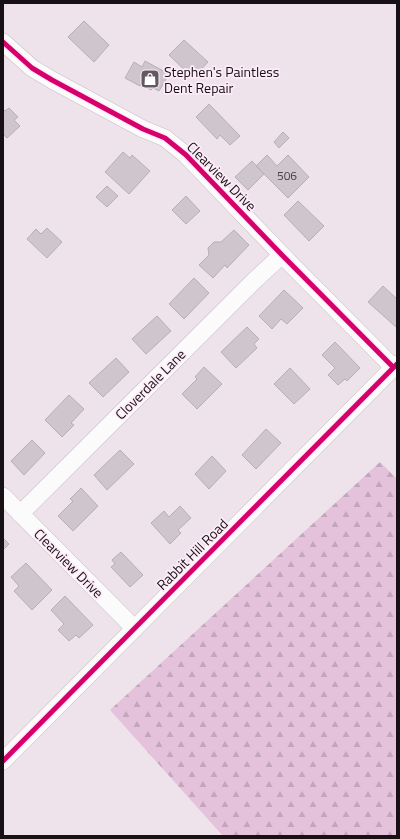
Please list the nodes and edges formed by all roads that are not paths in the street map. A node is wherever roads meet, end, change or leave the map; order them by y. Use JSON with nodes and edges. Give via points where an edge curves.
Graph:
{"nodes":[{"id":1,"x":3,"y":42,"type":"edge"},
{"id":2,"x":282,"y":255,"type":"junction"},
{"id":3,"x":395,"y":365,"type":"edge"},
{"id":4,"x":3,"y":496,"type":"edge"},
{"id":5,"x":20,"y":514,"type":"junction"},
{"id":6,"x":135,"y":629,"type":"junction"},
{"id":7,"x":3,"y":761,"type":"edge"}],
"edges":[{"from":1,"to":2,"type":"street","name":"Clearview Drive","via":[[32,68],[52,80],[143,129],[165,138],[186,155]]},
{"from":2,"to":3,"type":"street","name":"Clearview Drive"},
{"from":2,"to":5,"type":"street","name":"Cloverdale Lane"},
{"from":3,"to":6,"type":"street","name":"Rabbit Hill Road"},
{"from":4,"to":5,"type":"street","name":"Clearview Drive"},
{"from":5,"to":6,"type":"street","name":"Clearview Drive"},
{"from":6,"to":7,"type":"street","name":"Rabbit Hill Road"}]}
